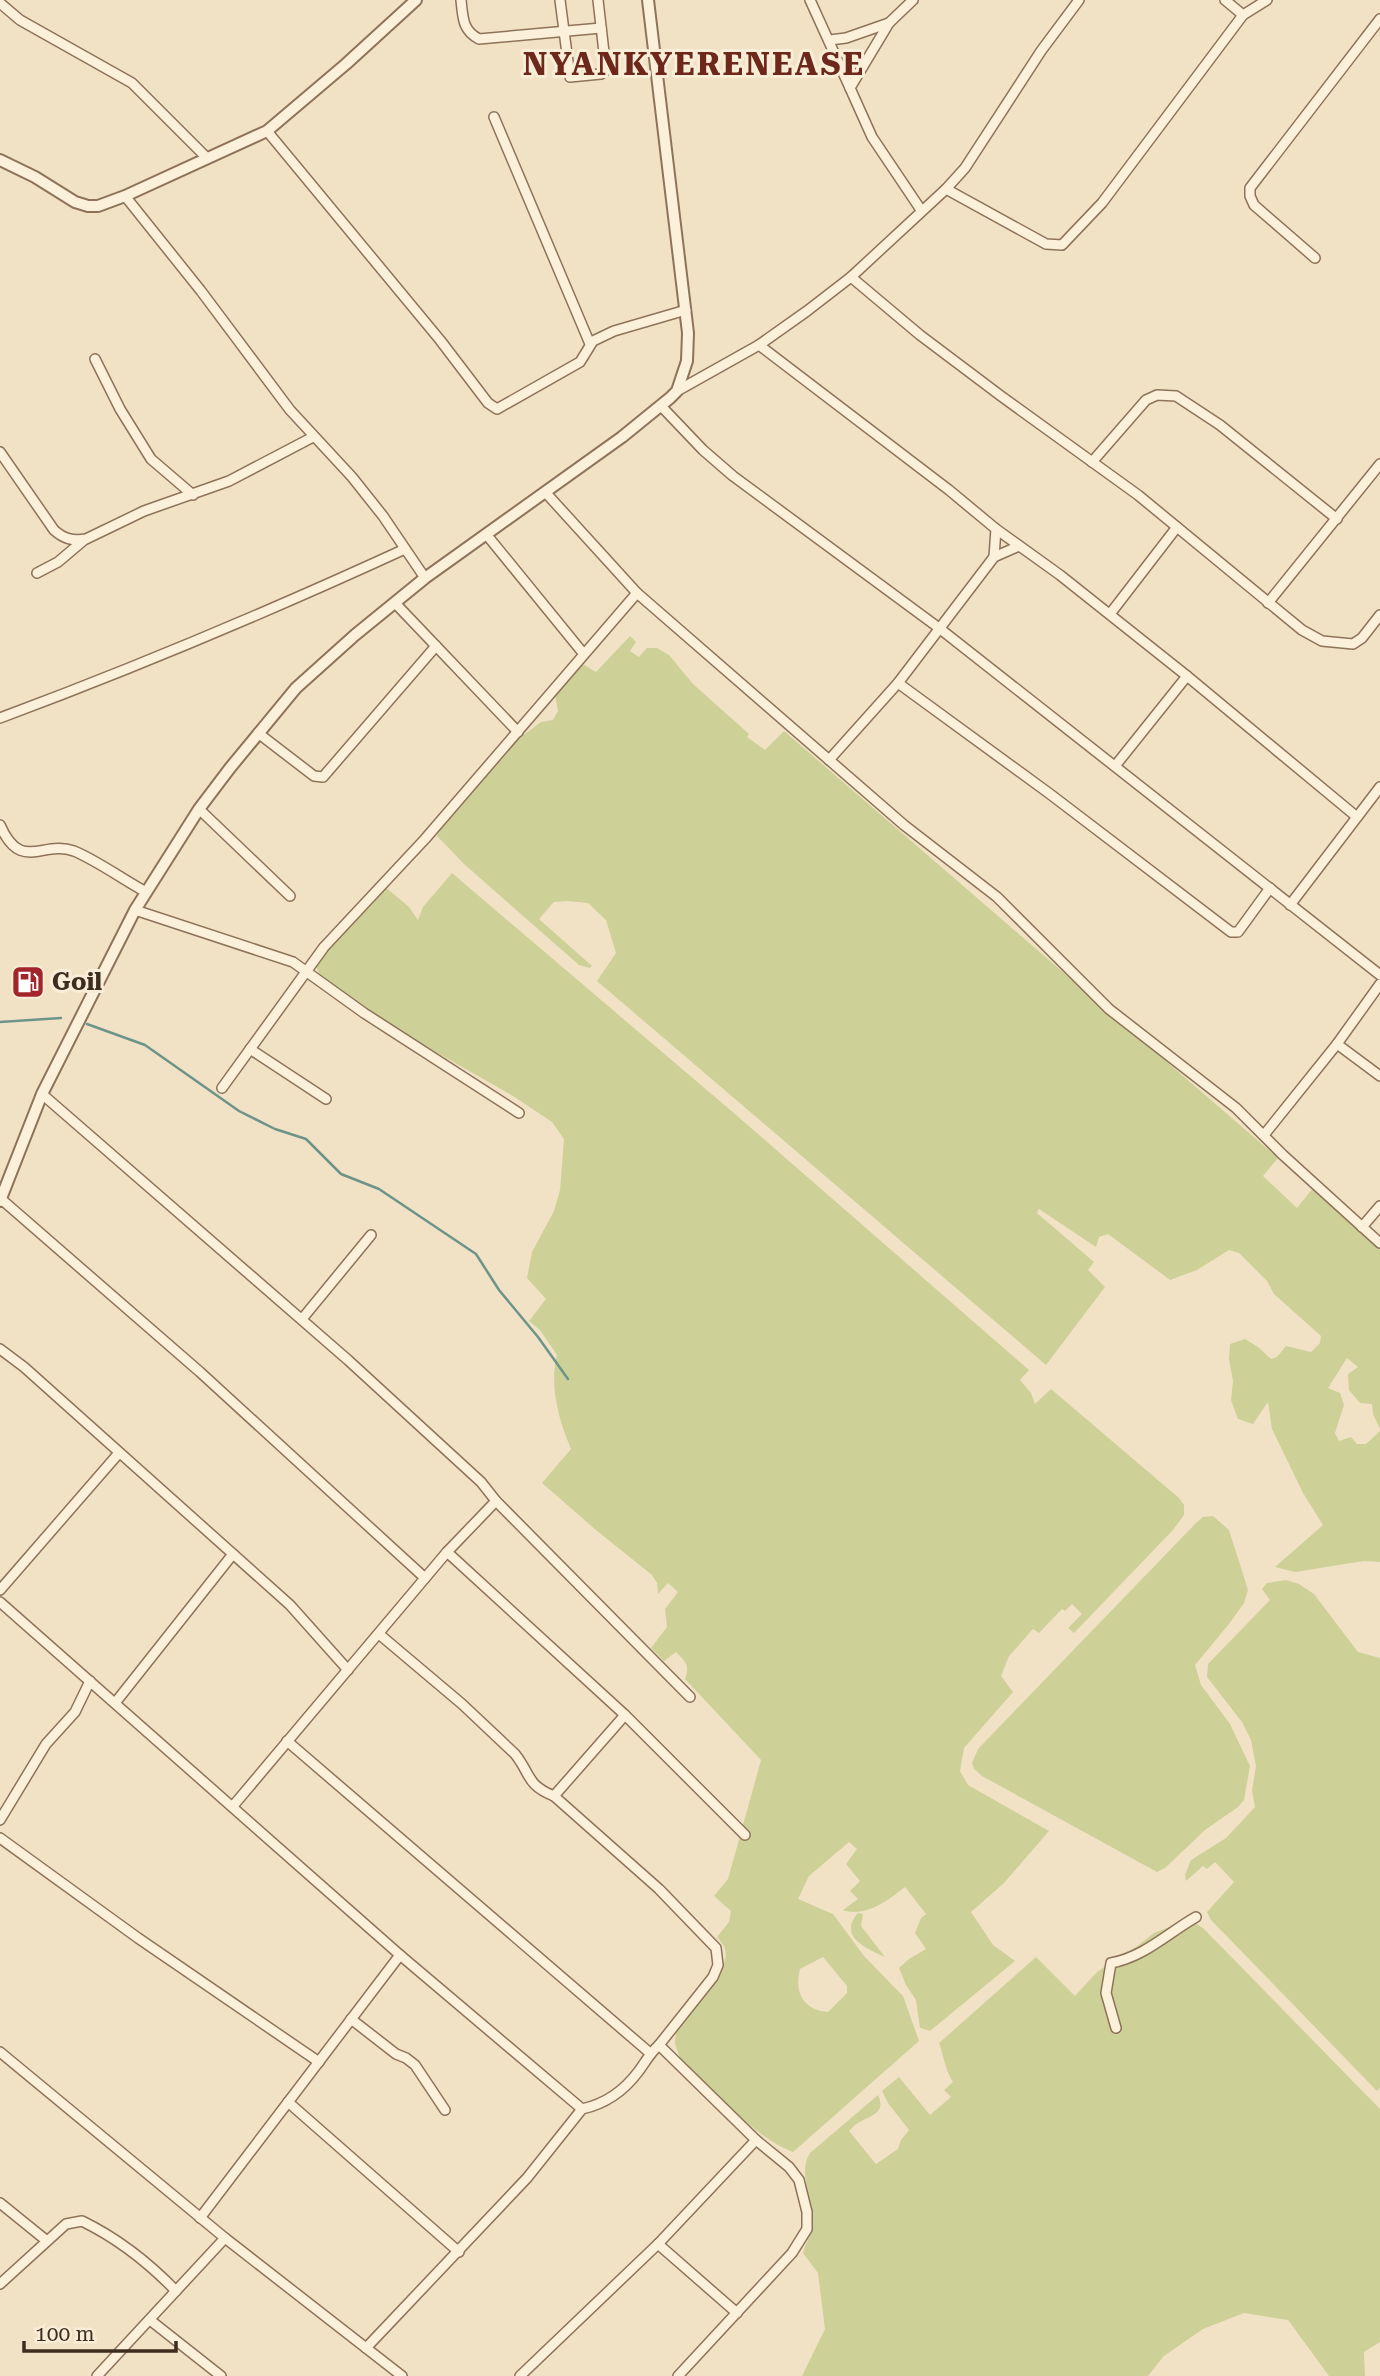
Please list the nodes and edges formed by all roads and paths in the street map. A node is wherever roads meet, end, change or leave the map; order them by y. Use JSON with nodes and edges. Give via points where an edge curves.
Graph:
{"nodes":[{"id":1,"x":416,"y":0,"type":"edge"},
{"id":2,"x":461,"y":0,"type":"edge"},
{"id":3,"x":560,"y":0,"type":"edge"},
{"id":4,"x":598,"y":0,"type":"edge"},
{"id":5,"x":648,"y":0,"type":"edge"},
{"id":6,"x":810,"y":0,"type":"edge"},
{"id":7,"x":913,"y":0,"type":"edge"},
{"id":8,"x":1079,"y":0,"type":"edge"},
{"id":9,"x":1225,"y":0,"type":"edge"},
{"id":10,"x":1267,"y":0,"type":"edge"},
{"id":11,"x":0,"y":3,"type":"edge"},
{"id":12,"x":1242,"y":15,"type":"junction"},
{"id":13,"x":1380,"y":19,"type":"edge"},
{"id":14,"x":889,"y":23,"type":"junction"},
{"id":15,"x":601,"y":28,"type":"junction"},
{"id":16,"x":564,"y":33,"type":"junction"},
{"id":17,"x":830,"y":40,"type":"junction"},
{"id":18,"x":850,"y":88,"type":"junction"},
{"id":19,"x":494,"y":117,"type":"dead end"},
{"id":20,"x":267,"y":131,"type":"junction"},
{"id":21,"x":207,"y":158,"type":"junction"},
{"id":22,"x":0,"y":160,"type":"edge"},
{"id":23,"x":946,"y":189,"type":"junction"},
{"id":24,"x":125,"y":196,"type":"junction"},
{"id":25,"x":921,"y":210,"type":"junction"},
{"id":26,"x":1315,"y":258,"type":"dead end"},
{"id":27,"x":851,"y":277,"type":"junction"},
{"id":28,"x":686,"y":310,"type":"junction"},
{"id":29,"x":590,"y":344,"type":"junction"},
{"id":30,"x":759,"y":345,"type":"junction"},
{"id":31,"x":95,"y":359,"type":"dead end"},
{"id":32,"x":677,"y":391,"type":"junction"},
{"id":33,"x":661,"y":406,"type":"junction"},
{"id":34,"x":313,"y":437,"type":"junction"},
{"id":35,"x":0,"y":452,"type":"edge"},
{"id":36,"x":1092,"y":462,"type":"junction"},
{"id":37,"x":1380,"y":464,"type":"edge"},
{"id":38,"x":546,"y":493,"type":"junction"},
{"id":39,"x":193,"y":495,"type":"junction"},
{"id":40,"x":1337,"y":519,"type":"junction"},
{"id":41,"x":1177,"y":527,"type":"junction"},
{"id":42,"x":996,"y":529,"type":"junction"},
{"id":43,"x":486,"y":534,"type":"junction"},
{"id":44,"x":86,"y":538,"type":"junction"},
{"id":45,"x":1018,"y":547,"type":"junction"},
{"id":46,"x":405,"y":549,"type":"junction"},
{"id":47,"x":994,"y":557,"type":"junction"},
{"id":48,"x":37,"y":573,"type":"dead end"},
{"id":49,"x":425,"y":578,"type":"junction"},
{"id":50,"x":637,"y":593,"type":"junction"},
{"id":51,"x":395,"y":603,"type":"junction"},
{"id":52,"x":1268,"y":603,"type":"junction"},
{"id":53,"x":1110,"y":614,"type":"junction"},
{"id":54,"x":1380,"y":615,"type":"edge"},
{"id":55,"x":939,"y":628,"type":"junction"},
{"id":56,"x":436,"y":646,"type":"junction"},
{"id":57,"x":583,"y":653,"type":"junction"},
{"id":58,"x":1187,"y":676,"type":"junction"},
{"id":59,"x":898,"y":683,"type":"junction"},
{"id":60,"x":0,"y":718,"type":"edge"},
{"id":61,"x":518,"y":732,"type":"junction"},
{"id":62,"x":258,"y":733,"type":"junction"},
{"id":63,"x":829,"y":760,"type":"junction"},
{"id":64,"x":1115,"y":766,"type":"junction"},
{"id":65,"x":1380,"y":787,"type":"edge"},
{"id":66,"x":199,"y":809,"type":"junction"},
{"id":67,"x":1357,"y":817,"type":"junction"},
{"id":68,"x":0,"y":825,"type":"edge"},
{"id":69,"x":1270,"y":888,"type":"junction"},
{"id":70,"x":146,"y":892,"type":"junction"},
{"id":71,"x":290,"y":895,"type":"dead end"},
{"id":72,"x":1290,"y":905,"type":"junction"},
{"id":73,"x":135,"y":910,"type":"junction"},
{"id":74,"x":306,"y":970,"type":"junction"},
{"id":75,"x":1380,"y":975,"type":"edge"},
{"id":76,"x":1380,"y":984,"type":"edge"},
{"id":77,"x":1337,"y":1044,"type":"junction"},
{"id":78,"x":250,"y":1049,"type":"junction"},
{"id":79,"x":1380,"y":1076,"type":"edge"},
{"id":80,"x":222,"y":1088,"type":"dead end"},
{"id":81,"x":42,"y":1094,"type":"junction"},
{"id":82,"x":326,"y":1099,"type":"dead end"},
{"id":83,"x":519,"y":1112,"type":"dead end"},
{"id":84,"x":1264,"y":1135,"type":"junction"},
{"id":85,"x":0,"y":1200,"type":"edge"},
{"id":86,"x":1380,"y":1206,"type":"edge"},
{"id":87,"x":1362,"y":1227,"type":"junction"},
{"id":88,"x":370,"y":1235,"type":"dead end"},
{"id":89,"x":1380,"y":1243,"type":"edge"},
{"id":90,"x":302,"y":1320,"type":"junction"},
{"id":91,"x":0,"y":1349,"type":"edge"},
{"id":92,"x":119,"y":1453,"type":"junction"},
{"id":93,"x":496,"y":1502,"type":"junction"},
{"id":94,"x":447,"y":1552,"type":"junction"},
{"id":95,"x":233,"y":1555,"type":"junction"},
{"id":96,"x":425,"y":1578,"type":"junction"},
{"id":97,"x":0,"y":1590,"type":"edge"},
{"id":98,"x":0,"y":1602,"type":"edge"},
{"id":99,"x":379,"y":1634,"type":"junction"},
{"id":100,"x":348,"y":1670,"type":"junction"},
{"id":101,"x":90,"y":1681,"type":"junction"},
{"id":102,"x":690,"y":1697,"type":"dead end"},
{"id":103,"x":115,"y":1703,"type":"junction"},
{"id":104,"x":625,"y":1715,"type":"junction"},
{"id":105,"x":287,"y":1741,"type":"junction"},
{"id":106,"x":554,"y":1796,"type":"junction"},
{"id":107,"x":233,"y":1806,"type":"junction"},
{"id":108,"x":0,"y":1820,"type":"edge"},
{"id":109,"x":745,"y":1835,"type":"dead end"},
{"id":110,"x":0,"y":1838,"type":"edge"},
{"id":111,"x":1196,"y":1917,"type":"dead end"},
{"id":112,"x":400,"y":1955,"type":"junction"},
{"id":113,"x":351,"y":2019,"type":"junction"},
{"id":114,"x":1116,"y":2028,"type":"dead end"},
{"id":115,"x":659,"y":2045,"type":"junction"},
{"id":116,"x":0,"y":2052,"type":"edge"},
{"id":117,"x":650,"y":2053,"type":"junction"},
{"id":118,"x":319,"y":2062,"type":"junction"},
{"id":119,"x":288,"y":2102,"type":"junction"},
{"id":120,"x":582,"y":2109,"type":"junction"},
{"id":121,"x":445,"y":2110,"type":"dead end"},
{"id":122,"x":756,"y":2140,"type":"junction"},
{"id":123,"x":0,"y":2203,"type":"edge"},
{"id":124,"x":200,"y":2218,"type":"junction"},
{"id":125,"x":225,"y":2238,"type":"junction"},
{"id":126,"x":47,"y":2241,"type":"junction"},
{"id":127,"x":658,"y":2244,"type":"junction"},
{"id":128,"x":460,"y":2252,"type":"junction"},
{"id":129,"x":0,"y":2284,"type":"edge"},
{"id":130,"x":176,"y":2291,"type":"junction"},
{"id":131,"x":737,"y":2312,"type":"junction"},
{"id":132,"x":150,"y":2320,"type":"junction"},
{"id":133,"x":366,"y":2348,"type":"junction"},
{"id":134,"x":97,"y":2376,"type":"edge"},
{"id":135,"x":221,"y":2376,"type":"edge"},
{"id":136,"x":402,"y":2376,"type":"edge"},
{"id":137,"x":520,"y":2376,"type":"edge"},
{"id":138,"x":677,"y":2376,"type":"edge"}],
"edges":[{"from":1,"to":20,"type":"street"},
{"from":2,"to":16,"type":"street","via":[[463,22],[479,39]]},
{"from":3,"to":16,"type":"street"},
{"from":4,"to":15,"type":"street"},
{"from":5,"to":28,"type":"street"},
{"from":6,"to":17,"type":"street"},
{"from":7,"to":14,"type":"street"},
{"from":8,"to":23,"type":"street"},
{"from":9,"to":12,"type":"street"},
{"from":10,"to":12,"type":"street"},
{"from":11,"to":21,"type":"street","via":[[20,20],[132,83]]},
{"from":12,"to":23,"type":"street","via":[[1102,203],[1062,245],[1046,243]]},
{"from":13,"to":26,"type":"street","via":[[1250,188],[1254,205]]},
{"from":14,"to":17,"type":"street"},
{"from":14,"to":18,"type":"street"},
{"from":15,"to":16,"type":"street"},
{"from":15,"to":16,"type":"street","via":[[606,66],[601,74],[570,77]]},
{"from":17,"to":18,"type":"street"},
{"from":18,"to":25,"type":"street","via":[[872,137]]},
{"from":19,"to":29,"type":"street"},
{"from":20,"to":21,"type":"street"},
{"from":20,"to":29,"type":"street","via":[[497,409],[580,362]]},
{"from":21,"to":24,"type":"street"},
{"from":22,"to":24,"type":"street","via":[[88,206]]},
{"from":23,"to":25,"type":"street"},
{"from":24,"to":34,"type":"street"},
{"from":25,"to":27,"type":"street"},
{"from":27,"to":30,"type":"street"},
{"from":27,"to":36,"type":"street","via":[[930,343]]},
{"from":28,"to":29,"type":"street","via":[[614,331]]},
{"from":28,"to":32,"type":"street","via":[[687,361]]},
{"from":30,"to":32,"type":"street"},
{"from":30,"to":42,"type":"street"},
{"from":31,"to":39,"type":"street","via":[[151,459]]},
{"from":32,"to":33,"type":"street"},
{"from":33,"to":38,"type":"street"},
{"from":33,"to":55,"type":"street","via":[[733,476]]},
{"from":34,"to":39,"type":"street"},
{"from":34,"to":46,"type":"street","via":[[352,477]]},
{"from":35,"to":44,"type":"street","via":[[54,530],[64,538]]},
{"from":36,"to":40,"type":"street","via":[[1146,400],[1157,395],[1176,396],[1220,425]]},
{"from":36,"to":41,"type":"street"},
{"from":37,"to":40,"type":"street"},
{"from":38,"to":43,"type":"street"},
{"from":38,"to":50,"type":"street"},
{"from":39,"to":44,"type":"street"},
{"from":40,"to":52,"type":"street"},
{"from":41,"to":52,"type":"street"},
{"from":41,"to":53,"type":"street"},
{"from":42,"to":45,"type":"street"},
{"from":42,"to":47,"type":"street"},
{"from":43,"to":49,"type":"street"},
{"from":43,"to":57,"type":"street"},
{"from":44,"to":48,"type":"street"},
{"from":45,"to":47,"type":"street"},
{"from":45,"to":53,"type":"street"},
{"from":46,"to":49,"type":"street"},
{"from":46,"to":60,"type":"street","via":[[222,630]]},
{"from":47,"to":55,"type":"street"},
{"from":49,"to":51,"type":"street"},
{"from":50,"to":57,"type":"street"},
{"from":50,"to":63,"type":"street"},
{"from":51,"to":56,"type":"street"},
{"from":51,"to":62,"type":"street","via":[[296,688]]},
{"from":52,"to":54,"type":"street","via":[[1302,630],[1334,644],[1353,644]]},
{"from":53,"to":58,"type":"street"},
{"from":55,"to":59,"type":"street"},
{"from":55,"to":64,"type":"street"},
{"from":56,"to":61,"type":"street"},
{"from":56,"to":62,"type":"street","via":[[323,777]]},
{"from":57,"to":61,"type":"street"},
{"from":58,"to":64,"type":"street"},
{"from":58,"to":67,"type":"street"},
{"from":59,"to":63,"type":"street"},
{"from":59,"to":69,"type":"street","via":[[1231,933],[1238,932]]},
{"from":61,"to":74,"type":"street"},
{"from":62,"to":66,"type":"street"},
{"from":63,"to":84,"type":"street","via":[[997,897],[1109,1009],[1216,1091]]},
{"from":64,"to":69,"type":"street"},
{"from":65,"to":67,"type":"street"},
{"from":66,"to":70,"type":"street"},
{"from":66,"to":71,"type":"street"},
{"from":67,"to":72,"type":"street"},
{"from":68,"to":70,"type":"street","via":[[6,839],[21,849],[32,854],[56,848],[74,852]]},
{"from":69,"to":72,"type":"street"},
{"from":70,"to":73,"type":"street"},
{"from":72,"to":75,"type":"street"},
{"from":73,"to":74,"type":"street","via":[[277,955]]},
{"from":73,"to":81,"type":"street"},
{"from":74,"to":78,"type":"street"},
{"from":74,"to":83,"type":"street","via":[[364,1013]]},
{"from":76,"to":77,"type":"street"},
{"from":77,"to":79,"type":"street"},
{"from":77,"to":84,"type":"street"},
{"from":78,"to":80,"type":"street"},
{"from":78,"to":82,"type":"street"},
{"from":81,"to":85,"type":"street"},
{"from":81,"to":90,"type":"street"},
{"from":84,"to":87,"type":"street"},
{"from":85,"to":96,"type":"street","via":[[200,1372]]},
{"from":86,"to":87,"type":"street"},
{"from":87,"to":89,"type":"street"},
{"from":88,"to":90,"type":"street"},
{"from":90,"to":93,"type":"street","via":[[481,1482]]},
{"from":91,"to":92,"type":"street"},
{"from":92,"to":95,"type":"street"},
{"from":92,"to":97,"type":"street"},
{"from":93,"to":94,"type":"street"},
{"from":93,"to":102,"type":"street"},
{"from":94,"to":96,"type":"street"},
{"from":94,"to":104,"type":"street"},
{"from":95,"to":100,"type":"street","via":[[290,1605]]},
{"from":95,"to":103,"type":"street"},
{"from":96,"to":99,"type":"street"},
{"from":98,"to":101,"type":"street"},
{"from":99,"to":100,"type":"street"},
{"from":99,"to":106,"type":"street","via":[[515,1754],[541,1791]]},
{"from":100,"to":105,"type":"street"},
{"from":101,"to":103,"type":"street"},
{"from":101,"to":108,"type":"street","via":[[75,1712],[46,1744]]},
{"from":103,"to":107,"type":"street"},
{"from":104,"to":106,"type":"street"},
{"from":104,"to":109,"type":"street"},
{"from":105,"to":107,"type":"street"},
{"from":105,"to":117,"type":"street"},
{"from":106,"to":115,"type":"street","via":[[659,1889],[716,1948],[718,1965],[713,1977]]},
{"from":107,"to":112,"type":"street"},
{"from":110,"to":118,"type":"street"},
{"from":111,"to":114,"type":"street","via":[[1143,1952],[1111,1962],[1106,1993]]},
{"from":112,"to":113,"type":"street"},
{"from":112,"to":120,"type":"street"},
{"from":113,"to":118,"type":"street"},
{"from":113,"to":121,"type":"street","via":[[415,2065]]},
{"from":115,"to":117,"type":"street"},
{"from":115,"to":122,"type":"street"},
{"from":116,"to":124,"type":"street"},
{"from":117,"to":120,"type":"street","via":[[615,2095]]},
{"from":118,"to":119,"type":"street"},
{"from":119,"to":124,"type":"street"},
{"from":119,"to":128,"type":"street"},
{"from":120,"to":128,"type":"street"},
{"from":122,"to":127,"type":"street"},
{"from":122,"to":131,"type":"street","via":[[799,2180],[807,2229],[792,2253]]},
{"from":123,"to":126,"type":"street"},
{"from":124,"to":125,"type":"street"},
{"from":125,"to":130,"type":"street"},
{"from":125,"to":133,"type":"street"},
{"from":126,"to":129,"type":"street"},
{"from":126,"to":130,"type":"street","via":[[66,2224],[82,2221],[128,2247]]},
{"from":127,"to":131,"type":"street"},
{"from":127,"to":137,"type":"street"},
{"from":128,"to":133,"type":"street"},
{"from":130,"to":132,"type":"street"},
{"from":131,"to":138,"type":"street"},
{"from":132,"to":134,"type":"street"},
{"from":132,"to":135,"type":"street"},
{"from":133,"to":136,"type":"street"}]}
